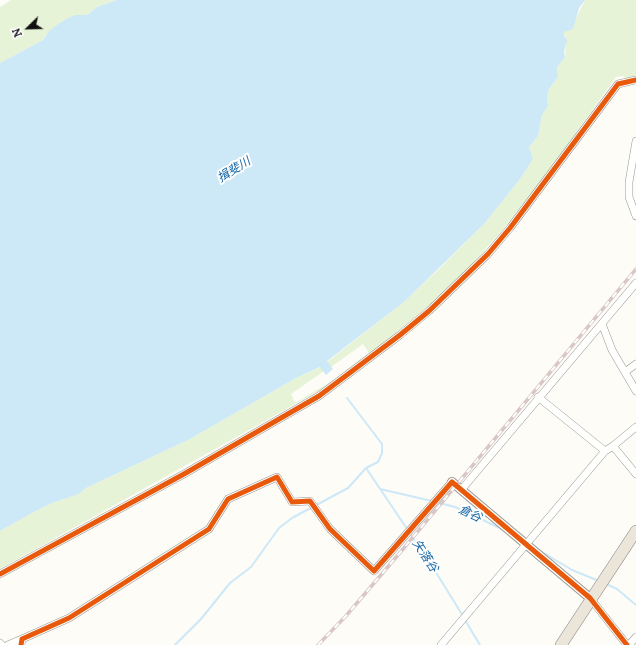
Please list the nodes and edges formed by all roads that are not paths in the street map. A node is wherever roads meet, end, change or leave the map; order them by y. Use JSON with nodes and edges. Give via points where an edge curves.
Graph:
{"nodes":[{"id":1,"x":636,"y":80,"type":"edge"},
{"id":2,"x":636,"y":141,"type":"edge"},
{"id":3,"x":636,"y":216,"type":"edge"},
{"id":4,"x":636,"y":283,"type":"edge"},
{"id":5,"x":602,"y":324,"type":"junction"},
{"id":6,"x":636,"y":364,"type":"edge"},
{"id":7,"x":625,"y":372,"type":"junction"},
{"id":8,"x":636,"y":391,"type":"edge"},
{"id":9,"x":538,"y":397,"type":"junction"},
{"id":10,"x":636,"y":427,"type":"edge"},
{"id":11,"x":613,"y":446,"type":"junction"},
{"id":12,"x":605,"y":451,"type":"junction"},
{"id":13,"x":636,"y":474,"type":"edge"},
{"id":14,"x":452,"y":482,"type":"joint"},
{"id":15,"x":462,"y":490,"type":"junction"},
{"id":16,"x":636,"y":531,"type":"edge"},
{"id":17,"x":526,"y":544,"type":"junction"},
{"id":18,"x":0,"y":574,"type":"edge"},
{"id":19,"x":590,"y":598,"type":"junction"},
{"id":20,"x":636,"y":637,"type":"edge"},
{"id":21,"x":22,"y":642,"type":"edge"},
{"id":22,"x":8,"y":645,"type":"edge"},
{"id":23,"x":441,"y":645,"type":"edge"},
{"id":24,"x":561,"y":645,"type":"edge"},
{"id":25,"x":628,"y":645,"type":"edge"}],
"edges":[{"from":1,"to":18,"type":"street","via":[[618,84],[493,249],[400,335],[319,396],[184,474]]},
{"from":2,"to":3,"type":"street","via":[[629,197]]},
{"from":4,"to":5,"type":"street"},
{"from":5,"to":7,"type":"street","via":[[612,350]]},
{"from":5,"to":9,"type":"street"},
{"from":6,"to":7,"type":"street"},
{"from":7,"to":8,"type":"street"},
{"from":9,"to":12,"type":"street"},
{"from":9,"to":15,"type":"street"},
{"from":10,"to":11,"type":"street"},
{"from":11,"to":12,"type":"street"},
{"from":11,"to":13,"type":"street"},
{"from":12,"to":17,"type":"street"},
{"from":14,"to":15,"type":"street"},
{"from":14,"to":21,"type":"street","via":[[374,571],[330,529],[310,501],[292,502],[277,477],[228,499],[209,529],[69,618]]},
{"from":15,"to":17,"type":"street"},
{"from":16,"to":19,"type":"highway"},
{"from":17,"to":19,"type":"street"},
{"from":17,"to":23,"type":"street"},
{"from":19,"to":24,"type":"highway"},
{"from":19,"to":25,"type":"street"},
{"from":20,"to":25,"type":"street"},
{"from":21,"to":22,"type":"street"}]}
